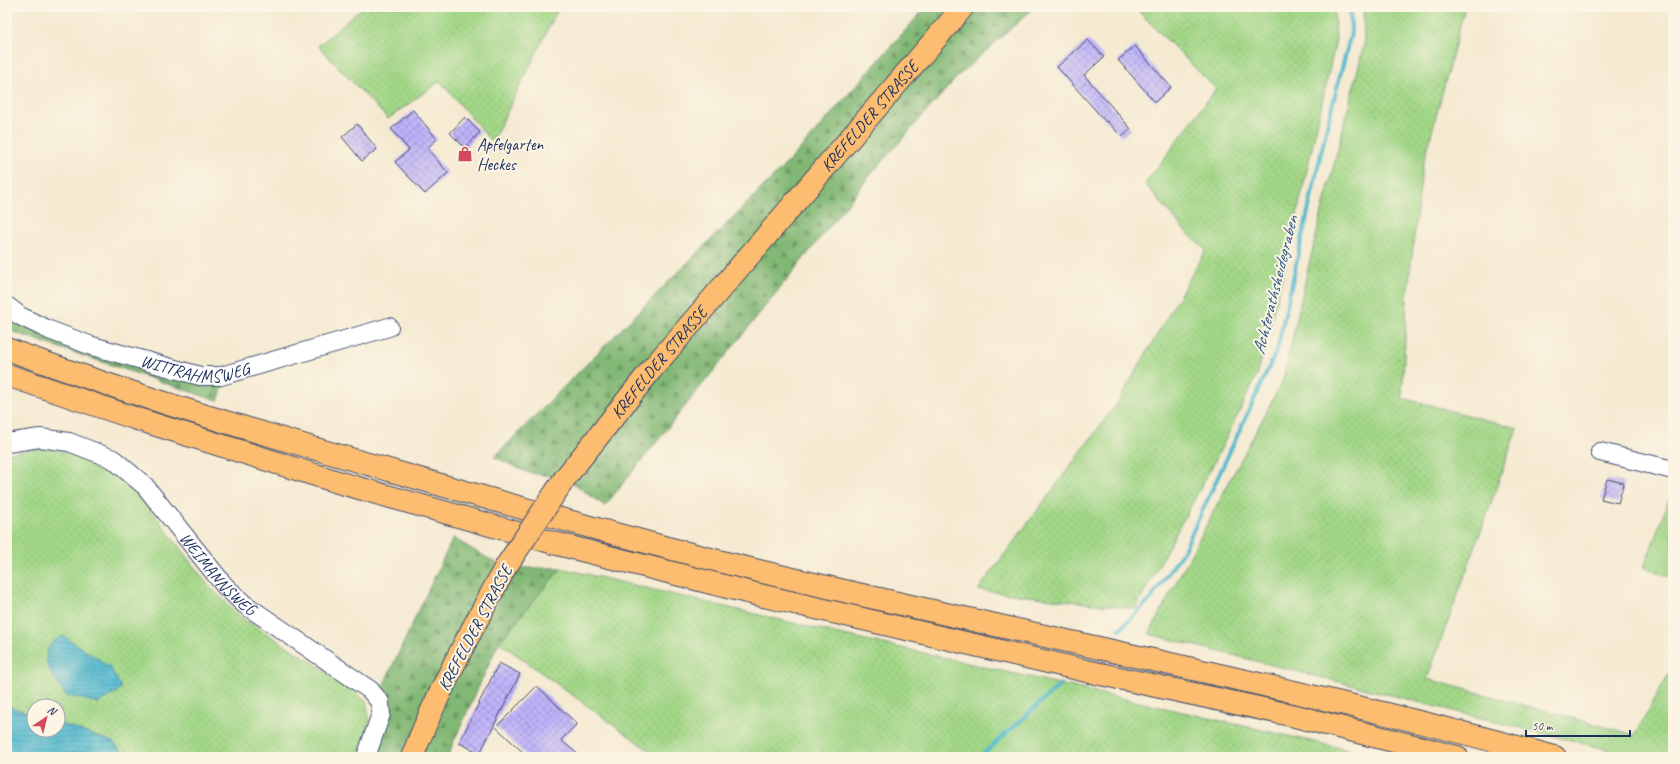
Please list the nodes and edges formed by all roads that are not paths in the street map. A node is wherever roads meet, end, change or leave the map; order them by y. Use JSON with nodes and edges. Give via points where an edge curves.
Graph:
{"nodes":[{"id":1,"x":963,"y":7,"type":"edge"},
{"id":2,"x":7,"y":306,"type":"edge"},
{"id":3,"x":389,"y":327,"type":"dead end"},
{"id":4,"x":7,"y":349,"type":"edge"},
{"id":5,"x":7,"y":374,"type":"edge"},
{"id":6,"x":7,"y":442,"type":"edge"},
{"id":7,"x":1600,"y":452,"type":"dead end"},
{"id":8,"x":1673,"y":470,"type":"edge"},
{"id":9,"x":366,"y":757,"type":"edge"},
{"id":10,"x":412,"y":757,"type":"edge"},
{"id":11,"x":1457,"y":757,"type":"edge"},
{"id":12,"x":1555,"y":757,"type":"edge"}],
"edges":[{"from":1,"to":10,"type":"main road","name":"KREFELDER STRASSE","bridge":true,"via":[[651,370],[565,478],[506,568],[464,643],[433,706]]},
{"from":2,"to":3,"type":"street","name":"WITTRAHMSWEG","via":[[20,316],[49,330],[92,346],[200,376],[221,376]]},
{"from":4,"to":12,"type":"main road","via":[[185,409],[588,527],[760,571],[1304,694]]},
{"from":5,"to":11,"type":"main road","via":[[134,418],[342,483],[550,542],[759,595],[1099,674],[1295,716]]},
{"from":6,"to":9,"type":"street","name":"WEIMANNSWEG","via":[[40,438],[69,442],[113,459],[145,486],[224,586],[244,604],[370,690],[380,702],[381,714]]},
{"from":7,"to":8,"type":"street"}]}
